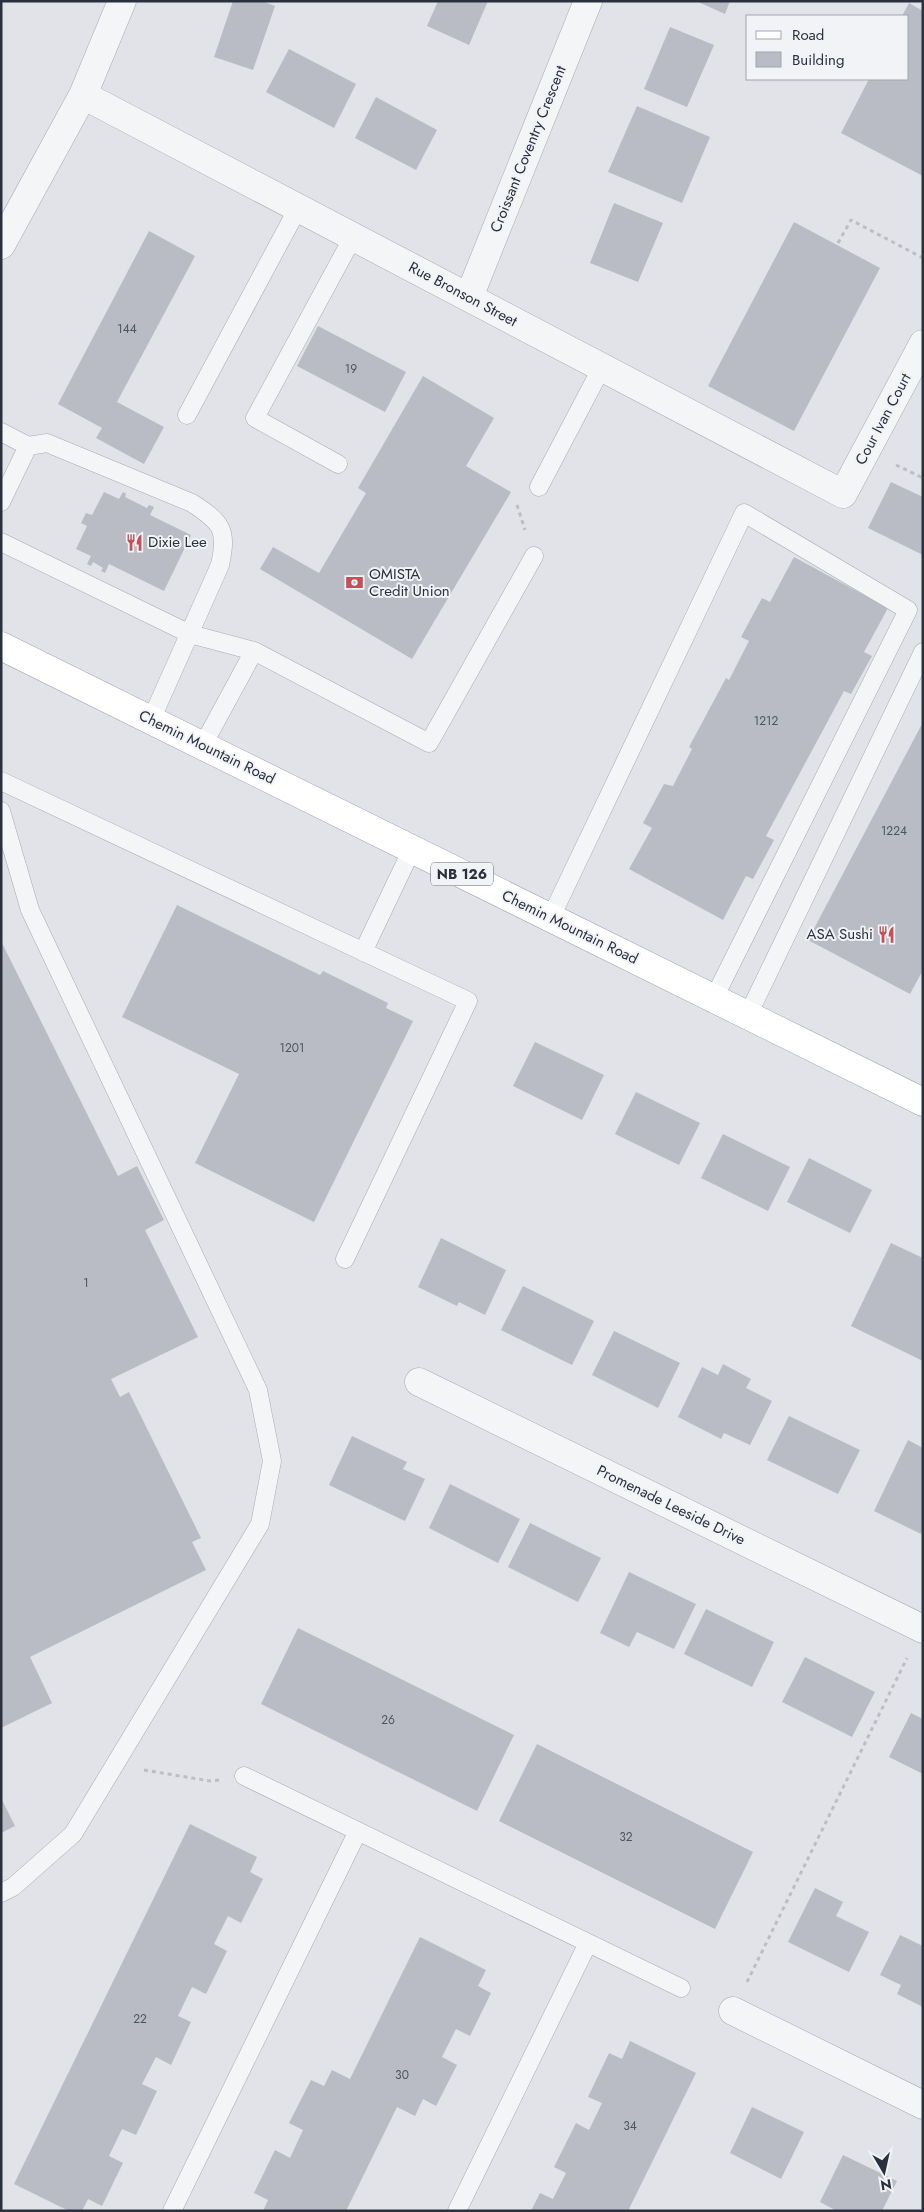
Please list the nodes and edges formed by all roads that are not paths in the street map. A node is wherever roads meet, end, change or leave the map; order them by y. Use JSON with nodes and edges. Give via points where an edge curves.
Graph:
{"nodes":[{"id":1,"x":122,"y":1,"type":"edge"},
{"id":2,"x":588,"y":1,"type":"edge"},
{"id":3,"x":83,"y":95,"type":"junction"},
{"id":4,"x":298,"y":208,"type":"junction"},
{"id":5,"x":353,"y":237,"type":"junction"},
{"id":6,"x":1,"y":245,"type":"edge"},
{"id":7,"x":469,"y":297,"type":"junction"},
{"id":8,"x":923,"y":344,"type":"edge"},
{"id":9,"x":602,"y":367,"type":"junction"},
{"id":10,"x":187,"y":415,"type":"dead end"},
{"id":11,"x":1,"y":432,"type":"edge"},
{"id":12,"x":28,"y":446,"type":"junction"},
{"id":13,"x":338,"y":464,"type":"dead end"},
{"id":14,"x":539,"y":487,"type":"road end"},
{"id":15,"x":843,"y":494,"type":"joint"},
{"id":16,"x":1,"y":502,"type":"edge"},
{"id":17,"x":1,"y":542,"type":"edge"},
{"id":18,"x":534,"y":556,"type":"road end"},
{"id":19,"x":190,"y":634,"type":"junction"},
{"id":20,"x":1,"y":646,"type":"edge"},
{"id":21,"x":254,"y":652,"type":"junction"},
{"id":22,"x":923,"y":652,"type":"edge"},
{"id":23,"x":151,"y":720,"type":"junction"},
{"id":24,"x":203,"y":745,"type":"junction"},
{"id":25,"x":1,"y":781,"type":"edge"},
{"id":26,"x":1,"y":810,"type":"edge"},
{"id":27,"x":412,"y":849,"type":"junction"},
{"id":28,"x":551,"y":918,"type":"junction"},
{"id":29,"x":363,"y":952,"type":"junction"},
{"id":30,"x":714,"y":998,"type":"junction"},
{"id":31,"x":748,"y":1015,"type":"junction"},
{"id":32,"x":923,"y":1102,"type":"edge"},
{"id":33,"x":345,"y":1259,"type":"dead end"},
{"id":34,"x":419,"y":1382,"type":"dead end"},
{"id":35,"x":922,"y":1629,"type":"edge"},
{"id":36,"x":244,"y":1776,"type":"road end"},
{"id":37,"x":358,"y":1831,"type":"junction"},
{"id":38,"x":1,"y":1894,"type":"edge"},
{"id":39,"x":588,"y":1943,"type":"junction"},
{"id":40,"x":681,"y":1988,"type":"dead end"},
{"id":41,"x":733,"y":2010,"type":"road end"},
{"id":42,"x":923,"y":2105,"type":"edge"},
{"id":43,"x":172,"y":2211,"type":"edge"},
{"id":44,"x":457,"y":2211,"type":"edge"}],
"edges":[{"from":1,"to":3,"type":"street"},
{"from":2,"to":7,"type":"street","name":"Croissant Coventry Crescent"},
{"from":3,"to":4,"type":"street","name":"Rue Bronson Street"},
{"from":3,"to":6,"type":"street"},
{"from":4,"to":5,"type":"street","name":"Rue Bronson Street"},
{"from":4,"to":10,"type":"lane"},
{"from":5,"to":7,"type":"street","name":"Rue Bronson Street"},
{"from":5,"to":13,"type":"lane","via":[[255,418]]},
{"from":7,"to":9,"type":"street","name":"Rue Bronson Street"},
{"from":8,"to":15,"type":"street","name":"Cour Ivan Court"},
{"from":9,"to":14,"type":"lane"},
{"from":9,"to":15,"type":"street","name":"Rue Bronson Street"},
{"from":11,"to":12,"type":"lane"},
{"from":12,"to":16,"type":"lane"},
{"from":12,"to":19,"type":"lane","via":[[47,442],[192,503],[220,526],[225,543],[220,565]]},
{"from":17,"to":19,"type":"lane"},
{"from":18,"to":21,"type":"lane","via":[[429,743]]},
{"from":19,"to":21,"type":"lane"},
{"from":19,"to":23,"type":"lane"},
{"from":20,"to":23,"type":"main road","name":"Chemin Mountain Road","number":"NB 126"},
{"from":21,"to":24,"type":"lane"},
{"from":22,"to":31,"type":"lane"},
{"from":23,"to":24,"type":"main road","name":"Chemin Mountain Road","number":"NB 126"},
{"from":24,"to":27,"type":"main road","name":"Chemin Mountain Road","number":"NB 126"},
{"from":25,"to":29,"type":"lane"},
{"from":26,"to":38,"type":"lane","via":[[30,910],[258,1390],[272,1461],[260,1524],[73,1834]]},
{"from":27,"to":28,"type":"main road","name":"Chemin Mountain Road","number":"NB 126"},
{"from":27,"to":29,"type":"lane"},
{"from":28,"to":30,"type":"main road","name":"Chemin Mountain Road","number":"NB 126"},
{"from":28,"to":30,"type":"lane","via":[[744,513],[908,610]]},
{"from":29,"to":33,"type":"lane","via":[[468,1002]]},
{"from":30,"to":31,"type":"main road","name":"Chemin Mountain Road","number":"NB 126"},
{"from":31,"to":32,"type":"main road","name":"Chemin Mountain Road","number":"NB 126"},
{"from":34,"to":35,"type":"street","name":"Promenade Leeside Drive"},
{"from":36,"to":37,"type":"lane"},
{"from":37,"to":39,"type":"lane"},
{"from":37,"to":43,"type":"lane"},
{"from":39,"to":40,"type":"lane"},
{"from":39,"to":44,"type":"lane"},
{"from":41,"to":42,"type":"street"}]}
